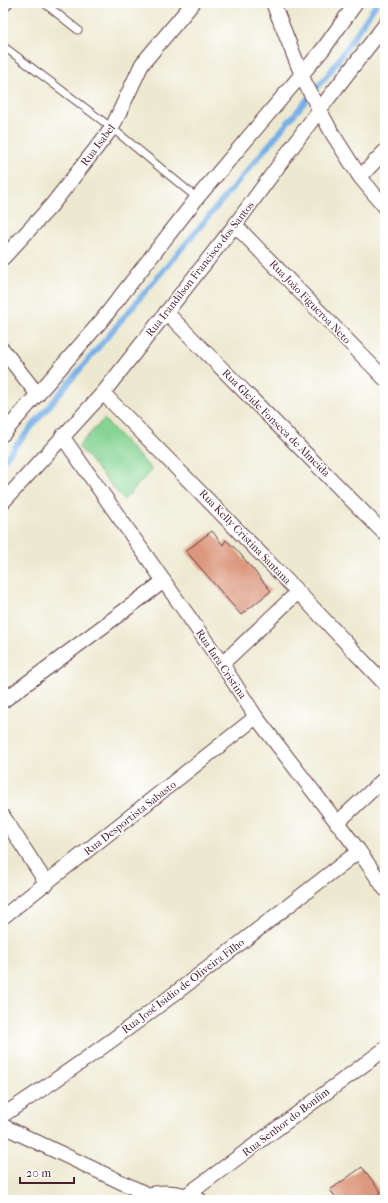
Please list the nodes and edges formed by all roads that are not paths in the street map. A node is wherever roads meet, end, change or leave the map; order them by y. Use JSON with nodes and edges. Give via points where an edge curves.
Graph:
{"nodes":[{"id":1,"x":44,"y":3,"type":"edge"},
{"id":2,"x":193,"y":3,"type":"edge"},
{"id":3,"x":273,"y":3,"type":"edge"},
{"id":4,"x":356,"y":3,"type":"edge"},
{"id":5,"x":385,"y":25,"type":"edge"},
{"id":6,"x":78,"y":30,"type":"dead end"},
{"id":7,"x":3,"y":46,"type":"edge"},
{"id":8,"x":303,"y":79,"type":"junction"},
{"id":9,"x":320,"y":108,"type":"junction"},
{"id":10,"x":112,"y":128,"type":"junction"},
{"id":11,"x":385,"y":151,"type":"edge"},
{"id":12,"x":360,"y":177,"type":"junction"},
{"id":13,"x":197,"y":198,"type":"junction"},
{"id":14,"x":385,"y":207,"type":"edge"},
{"id":15,"x":236,"y":225,"type":"junction"},
{"id":16,"x":4,"y":254,"type":"edge"},
{"id":17,"x":166,"y":312,"type":"junction"},
{"id":18,"x":3,"y":350,"type":"edge"},
{"id":19,"x":385,"y":378,"type":"edge"},
{"id":20,"x":103,"y":393,"type":"junction"},
{"id":21,"x":38,"y":395,"type":"junction"},
{"id":22,"x":3,"y":434,"type":"edge"},
{"id":23,"x":62,"y":436,"type":"junction"},
{"id":24,"x":3,"y":502,"type":"edge"},
{"id":25,"x":385,"y":534,"type":"edge"},
{"id":26,"x":164,"y":580,"type":"junction"},
{"id":27,"x":298,"y":592,"type":"junction"},
{"id":28,"x":222,"y":664,"type":"junction"},
{"id":29,"x":385,"y":684,"type":"edge"},
{"id":30,"x":3,"y":701,"type":"edge"},
{"id":31,"x":256,"y":717,"type":"junction"},
{"id":32,"x":385,"y":778,"type":"edge"},
{"id":33,"x":3,"y":816,"type":"edge"},
{"id":34,"x":337,"y":823,"type":"junction"},
{"id":35,"x":359,"y":851,"type":"junction"},
{"id":36,"x":47,"y":884,"type":"junction"},
{"id":37,"x":385,"y":889,"type":"edge"},
{"id":38,"x":3,"y":917,"type":"edge"},
{"id":39,"x":385,"y":1049,"type":"edge"},
{"id":40,"x":3,"y":1115,"type":"edge"},
{"id":41,"x":3,"y":1126,"type":"edge"},
{"id":42,"x":141,"y":1197,"type":"edge"},
{"id":43,"x":193,"y":1198,"type":"edge"},
{"id":44,"x":159,"y":1200,"type":"edge"}],
"edges":[{"from":1,"to":6,"type":"lane"},
{"from":2,"to":10,"type":"street","name":"Rua Isabel","via":[[142,64]]},
{"from":3,"to":8,"type":"street"},
{"from":4,"to":8,"type":"street"},
{"from":5,"to":9,"type":"street","name":"Rua Irandilson Francisco dos Santos"},
{"from":7,"to":10,"type":"lane"},
{"from":8,"to":9,"type":"street"},
{"from":8,"to":13,"type":"street"},
{"from":9,"to":12,"type":"street"},
{"from":9,"to":15,"type":"street","name":"Rua Irandilson Francisco dos Santos"},
{"from":10,"to":13,"type":"lane"},
{"from":10,"to":16,"type":"street","name":"Rua Isabel","via":[[50,206]]},
{"from":11,"to":12,"type":"street"},
{"from":12,"to":14,"type":"street"},
{"from":13,"to":21,"type":"street","via":[[102,320]]},
{"from":15,"to":17,"type":"street","name":"Rua Irandilson Francisco dos Santos"},
{"from":15,"to":19,"type":"street","name":"Rua João Figueroa Neto"},
{"from":17,"to":20,"type":"street","name":"Rua Irandilson Francisco dos Santos"},
{"from":17,"to":25,"type":"street","name":"Rua Gleide Fonseca de Almeida"},
{"from":18,"to":21,"type":"street"},
{"from":20,"to":23,"type":"street","name":"Rua Irandilson Francisco dos Santos"},
{"from":20,"to":27,"type":"street","name":"Rua Kelly Cristina Santana"},
{"from":21,"to":22,"type":"street"},
{"from":23,"to":24,"type":"street","name":"Rua Irandilson Francisco dos Santos"},
{"from":23,"to":26,"type":"street","name":"Rua Iara Cristina"},
{"from":26,"to":28,"type":"street","name":"Rua Iara Cristina"},
{"from":26,"to":30,"type":"street"},
{"from":27,"to":28,"type":"street"},
{"from":27,"to":29,"type":"street","name":"Rua Kelly Cristina Santana"},
{"from":28,"to":31,"type":"street","name":"Rua Iara Cristina"},
{"from":31,"to":34,"type":"street","name":"Rua Iara Cristina"},
{"from":31,"to":36,"type":"street","name":"Rua Desportista Sabasto"},
{"from":32,"to":34,"type":"street"},
{"from":33,"to":36,"type":"street"},
{"from":34,"to":35,"type":"street","name":"Rua Iara Cristina"},
{"from":35,"to":37,"type":"street","name":"Rua Iara Cristina"},
{"from":35,"to":40,"type":"street","name":"Rua José Isidio de Oliveira Filho","via":[[108,1043]]},
{"from":36,"to":38,"type":"street","name":"Rua Desportista Sabasto"},
{"from":39,"to":43,"type":"street","name":"Rua Senhor do Bonfim"},
{"from":41,"to":42,"type":"street"},
{"from":42,"to":43,"type":"street","via":[[160,1191]]},
{"from":42,"to":44,"type":"street"}]}
